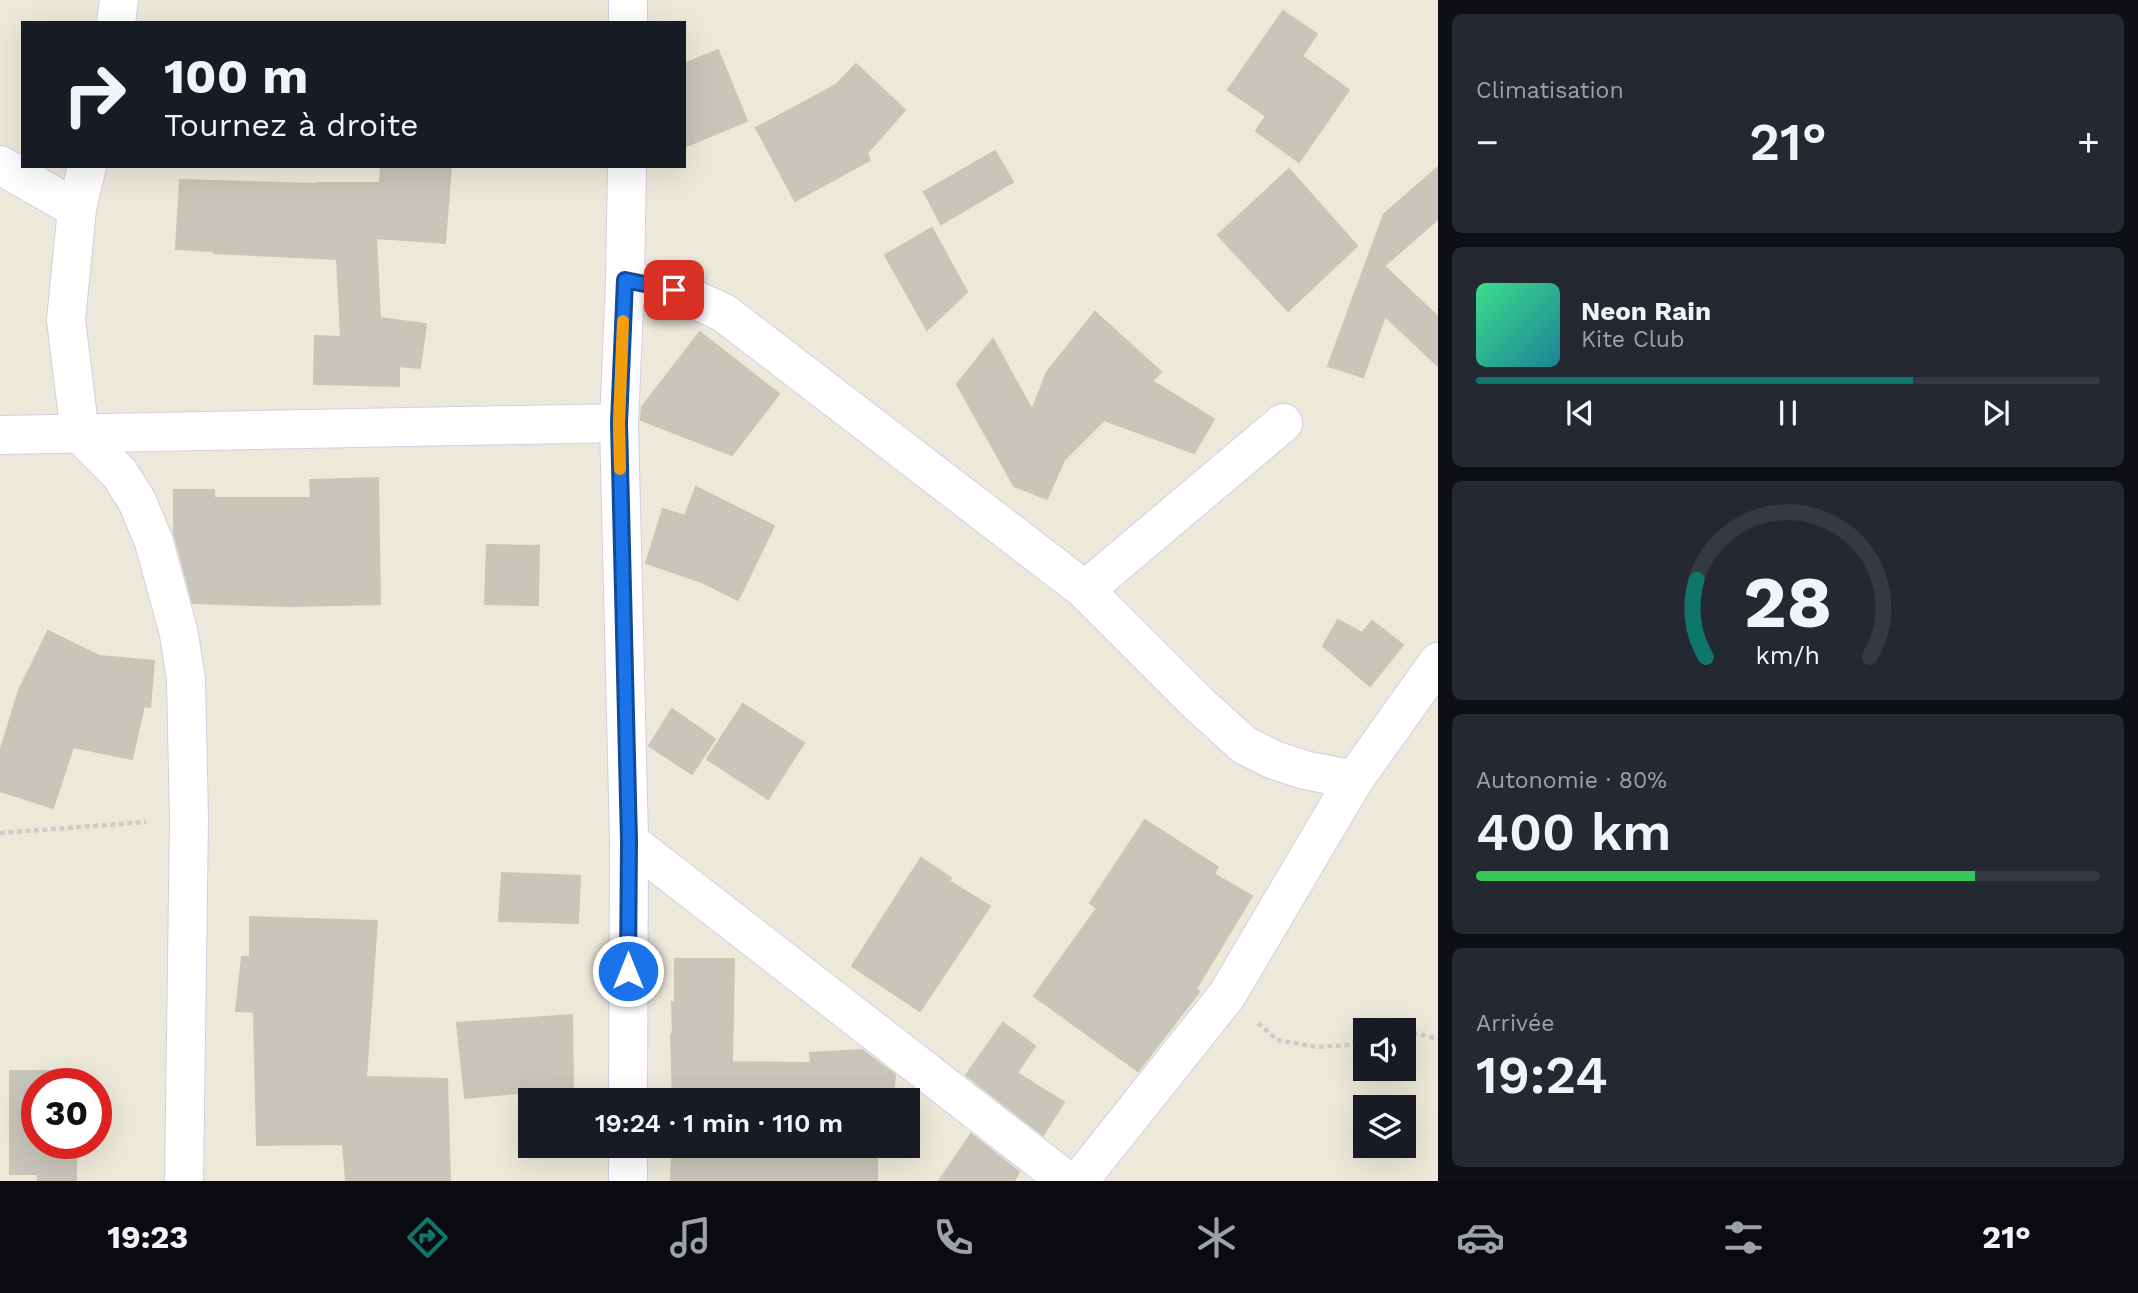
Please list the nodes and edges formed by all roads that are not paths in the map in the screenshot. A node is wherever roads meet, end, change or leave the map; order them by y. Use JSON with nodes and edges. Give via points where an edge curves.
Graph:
{"nodes":[{"id":1,"x":119,"y":0,"type":"edge"},
{"id":2,"x":628,"y":0,"type":"edge"},
{"id":3,"x":116,"y":21,"type":"edge"},
{"id":4,"x":628,"y":21,"type":"edge"},
{"id":5,"x":0,"y":165,"type":"edge"},
{"id":6,"x":87,"y":168,"type":"edge"},
{"id":7,"x":626,"y":168,"type":"edge"},
{"id":8,"x":77,"y":209,"type":"junction"},
{"id":9,"x":625,"y":280,"type":"junction"},
{"id":10,"x":619,"y":423,"type":"junction"},
{"id":11,"x":1283,"y":423,"type":"dead end"},
{"id":12,"x":80,"y":434,"type":"junction"},
{"id":13,"x":0,"y":435,"type":"edge"},
{"id":14,"x":1085,"y":590,"type":"junction"},
{"id":15,"x":1438,"y":662,"type":"edge"},
{"id":16,"x":1354,"y":780,"type":"junction"},
{"id":17,"x":629,"y":841,"type":"junction"},
{"id":18,"x":628,"y":1088,"type":"edge"},
{"id":19,"x":628,"y":1158,"type":"edge"},
{"id":20,"x":184,"y":1181,"type":"edge"},
{"id":21,"x":628,"y":1181,"type":"edge"},
{"id":22,"x":1067,"y":1181,"type":"edge"},
{"id":23,"x":1079,"y":1181,"type":"edge"}],
"edges":[{"from":1,"to":3,"type":"street"},
{"from":2,"to":4,"type":"street"},
{"from":5,"to":8,"type":"street"},
{"from":6,"to":8,"type":"street"},
{"from":7,"to":9,"type":"street"},
{"from":8,"to":12,"type":"street","via":[[66,320]]},
{"from":9,"to":10,"type":"street"},
{"from":9,"to":14,"type":"street","via":[[674,290],[724,313]]},
{"from":10,"to":12,"type":"street"},
{"from":10,"to":17,"type":"street"},
{"from":11,"to":14,"type":"street"},
{"from":12,"to":13,"type":"street"},
{"from":12,"to":20,"type":"street","via":[[120,474],[137,500],[179,634],[186,680],[189,819]]},
{"from":14,"to":16,"type":"street","via":[[1244,744],[1295,767]]},
{"from":15,"to":16,"type":"street"},
{"from":16,"to":23,"type":"street","via":[[1227,995]]},
{"from":17,"to":18,"type":"street"},
{"from":17,"to":22,"type":"street"},
{"from":19,"to":21,"type":"street"}]}
